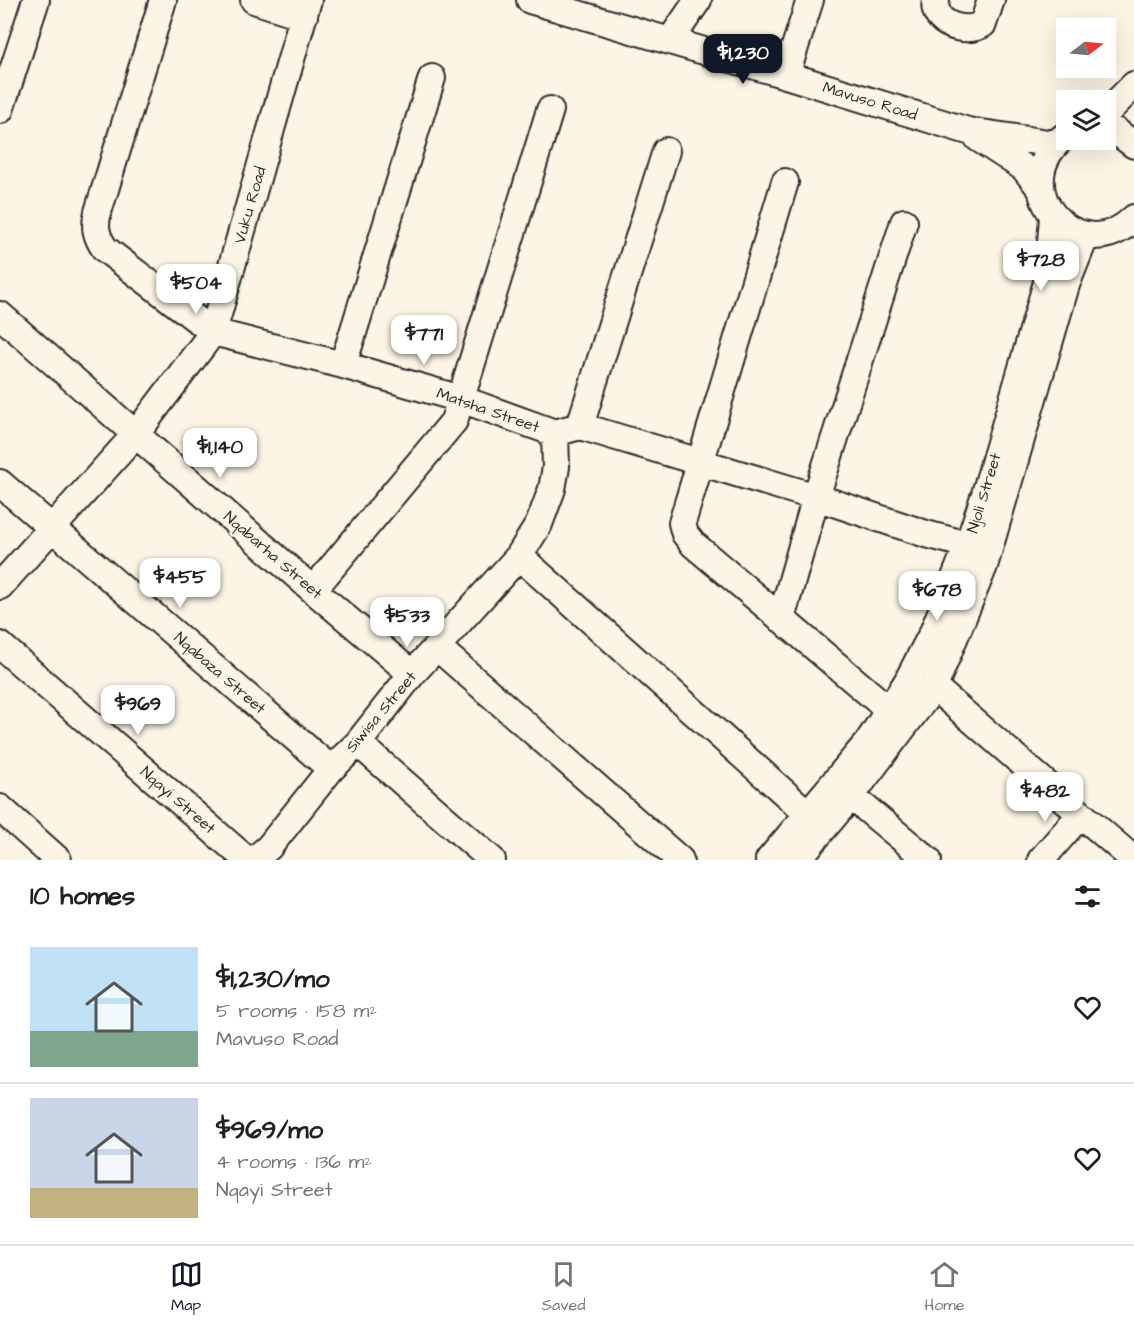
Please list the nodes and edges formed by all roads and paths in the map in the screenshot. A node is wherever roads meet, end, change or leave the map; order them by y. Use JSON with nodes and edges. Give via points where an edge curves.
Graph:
{"nodes":[{"id":1,"x":36,"y":0,"type":"edge"},
{"id":2,"x":163,"y":0,"type":"edge"},
{"id":3,"x":254,"y":0,"type":"edge"},
{"id":4,"x":530,"y":0,"type":"edge"},
{"id":5,"x":698,"y":0,"type":"edge"},
{"id":6,"x":810,"y":0,"type":"edge"},
{"id":7,"x":936,"y":0,"type":"edge"},
{"id":8,"x":306,"y":8,"type":"edge"},
{"id":9,"x":987,"y":12,"type":"edge"},
{"id":10,"x":670,"y":41,"type":"junction"},
{"id":11,"x":786,"y":75,"type":"junction"},
{"id":12,"x":432,"y":78,"type":"dead end"},
{"id":13,"x":1134,"y":85,"type":"edge"},
{"id":14,"x":1116,"y":103,"type":"edge"},
{"id":15,"x":0,"y":110,"type":"edge"},
{"id":16,"x":550,"y":110,"type":"dead end"},
{"id":17,"x":968,"y":131,"type":"junction"},
{"id":18,"x":1116,"y":132,"type":"edge"},
{"id":19,"x":1056,"y":140,"type":"edge"},
{"id":20,"x":1134,"y":145,"type":"edge"},
{"id":21,"x":1056,"y":146,"type":"edge"},
{"id":22,"x":666,"y":151,"type":"dead end"},
{"id":23,"x":785,"y":182,"type":"dead end"},
{"id":24,"x":1041,"y":189,"type":"junction"},
{"id":25,"x":1053,"y":217,"type":"junction"},
{"id":26,"x":1134,"y":218,"type":"edge"},
{"id":27,"x":904,"y":222,"type":"dead end"},
{"id":28,"x":1086,"y":235,"type":"junction"},
{"id":29,"x":0,"y":315,"type":"edge"},
{"id":30,"x":213,"y":332,"type":"junction"},
{"id":31,"x":343,"y":365,"type":"junction"},
{"id":32,"x":461,"y":399,"type":"junction"},
{"id":33,"x":580,"y":426,"type":"junction"},
{"id":34,"x":555,"y":433,"type":"junction"},
{"id":35,"x":136,"y":434,"type":"junction"},
{"id":36,"x":701,"y":464,"type":"junction"},
{"id":37,"x":0,"y":483,"type":"edge"},
{"id":38,"x":816,"y":497,"type":"junction"},
{"id":39,"x":52,"y":527,"type":"junction"},
{"id":40,"x":968,"y":545,"type":"junction"},
{"id":41,"x":519,"y":556,"type":"junction"},
{"id":42,"x":0,"y":586,"type":"edge"},
{"id":43,"x":313,"y":590,"type":"junction"},
{"id":44,"x":780,"y":619,"type":"junction"},
{"id":45,"x":0,"y":645,"type":"edge"},
{"id":46,"x":437,"y":647,"type":"junction"},
{"id":47,"x":412,"y":674,"type":"junction"},
{"id":48,"x":934,"y":687,"type":"junction"},
{"id":49,"x":889,"y":710,"type":"junction"},
{"id":50,"x":358,"y":743,"type":"junction"},
{"id":51,"x":331,"y":769,"type":"junction"},
{"id":52,"x":851,"y":796,"type":"junction"},
{"id":53,"x":0,"y":808,"type":"edge"},
{"id":54,"x":808,"y":814,"type":"junction"},
{"id":55,"x":1081,"y":814,"type":"junction"},
{"id":56,"x":269,"y":856,"type":"edge"},
{"id":57,"x":58,"y":860,"type":"edge"},
{"id":58,"x":247,"y":860,"type":"edge"},
{"id":59,"x":492,"y":860,"type":"edge"},
{"id":60,"x":680,"y":860,"type":"edge"},
{"id":61,"x":769,"y":860,"type":"edge"},
{"id":62,"x":796,"y":860,"type":"edge"},
{"id":63,"x":928,"y":860,"type":"edge"},
{"id":64,"x":1041,"y":860,"type":"edge"},
{"id":65,"x":1134,"y":860,"type":"edge"}],
"edges":[{"from":1,"to":15,"type":"street"},
{"from":2,"to":30,"type":"street","name":"Matsha Street","via":[[98,212],[96,233],[105,249]]},
{"from":3,"to":8,"type":"street"},
{"from":4,"to":10,"type":"street","name":"Mavuso Road"},
{"from":5,"to":10,"type":"street"},
{"from":6,"to":11,"type":"street"},
{"from":7,"to":9,"type":"street","via":[[936,14],[951,25],[972,28]]},
{"from":8,"to":30,"type":"street","name":"Vuku Road"},
{"from":10,"to":11,"type":"street","name":"Mavuso Road"},
{"from":11,"to":17,"type":"street","name":"Mavuso Road"},
{"from":12,"to":31,"type":"street"},
{"from":13,"to":14,"type":"street"},
{"from":16,"to":32,"type":"street"},
{"from":17,"to":19,"type":"street","name":"Mavuso Road","via":[[994,137]]},
{"from":17,"to":24,"type":"street","name":"Mavuso Road","via":[[1024,168]]},
{"from":18,"to":20,"type":"street"},
{"from":21,"to":24,"type":"street","via":[[1043,165]]},
{"from":22,"to":33,"type":"street"},
{"from":23,"to":36,"type":"street"},
{"from":24,"to":25,"type":"street","name":"Njoli Street"},
{"from":25,"to":28,"type":"street","via":[[1074,232]]},
{"from":25,"to":40,"type":"street","name":"Njoli Street","via":[[1048,279]]},
{"from":26,"to":28,"type":"street","via":[[1115,232]]},
{"from":27,"to":38,"type":"street"},
{"from":28,"to":48,"type":"street","name":"Njoli Street","via":[[1066,285],[984,566]]},
{"from":29,"to":35,"type":"street","name":"Nqabarha Street"},
{"from":30,"to":31,"type":"street","name":"Matsha Street"},
{"from":30,"to":35,"type":"street","name":"Vuku Road"},
{"from":31,"to":32,"type":"street","name":"Matsha Street"},
{"from":32,"to":34,"type":"street","name":"Matsha Street"},
{"from":32,"to":43,"type":"street","via":[[448,430]]},
{"from":33,"to":34,"type":"street","name":"Matsha Street"},
{"from":33,"to":36,"type":"street"},
{"from":34,"to":41,"type":"street","name":"Siwisa Street","via":[[552,489],[539,524]]},
{"from":35,"to":39,"type":"street","name":"Vuku Road"},
{"from":35,"to":43,"type":"street","name":"Nqabarha Street"},
{"from":36,"to":38,"type":"street"},
{"from":36,"to":44,"type":"street","via":[[682,523],[685,534]]},
{"from":37,"to":39,"type":"street","name":"Nqabaza Street"},
{"from":38,"to":40,"type":"street"},
{"from":38,"to":44,"type":"street"},
{"from":39,"to":42,"type":"street","name":"Vuku Road"},
{"from":39,"to":51,"type":"street","name":"Nqabaza Street"},
{"from":40,"to":49,"type":"street","name":"Njoli Street","via":[[933,632]]},
{"from":41,"to":46,"type":"street","name":"Siwisa Street"},
{"from":41,"to":54,"type":"street"},
{"from":43,"to":47,"type":"street","name":"Nqabarha Street"},
{"from":44,"to":49,"type":"street"},
{"from":45,"to":58,"type":"street","name":"Nqayi Street"},
{"from":46,"to":47,"type":"street","name":"Siwisa Street"},
{"from":46,"to":60,"type":"street"},
{"from":47,"to":50,"type":"street","name":"Siwisa Street"},
{"from":48,"to":52,"type":"street","name":"Njoli Street"},
{"from":48,"to":55,"type":"street"},
{"from":49,"to":54,"type":"street","name":"Njoli Street","via":[[868,742]]},
{"from":50,"to":51,"type":"street","name":"Siwisa Street"},
{"from":50,"to":59,"type":"street"},
{"from":51,"to":56,"type":"street","name":"Siwisa Street"},
{"from":52,"to":62,"type":"street","name":"Njoli Street"},
{"from":52,"to":63,"type":"street"},
{"from":53,"to":57,"type":"street"},
{"from":54,"to":61,"type":"street","name":"Njoli Street"},
{"from":55,"to":64,"type":"street"},
{"from":55,"to":65,"type":"street"}]}
